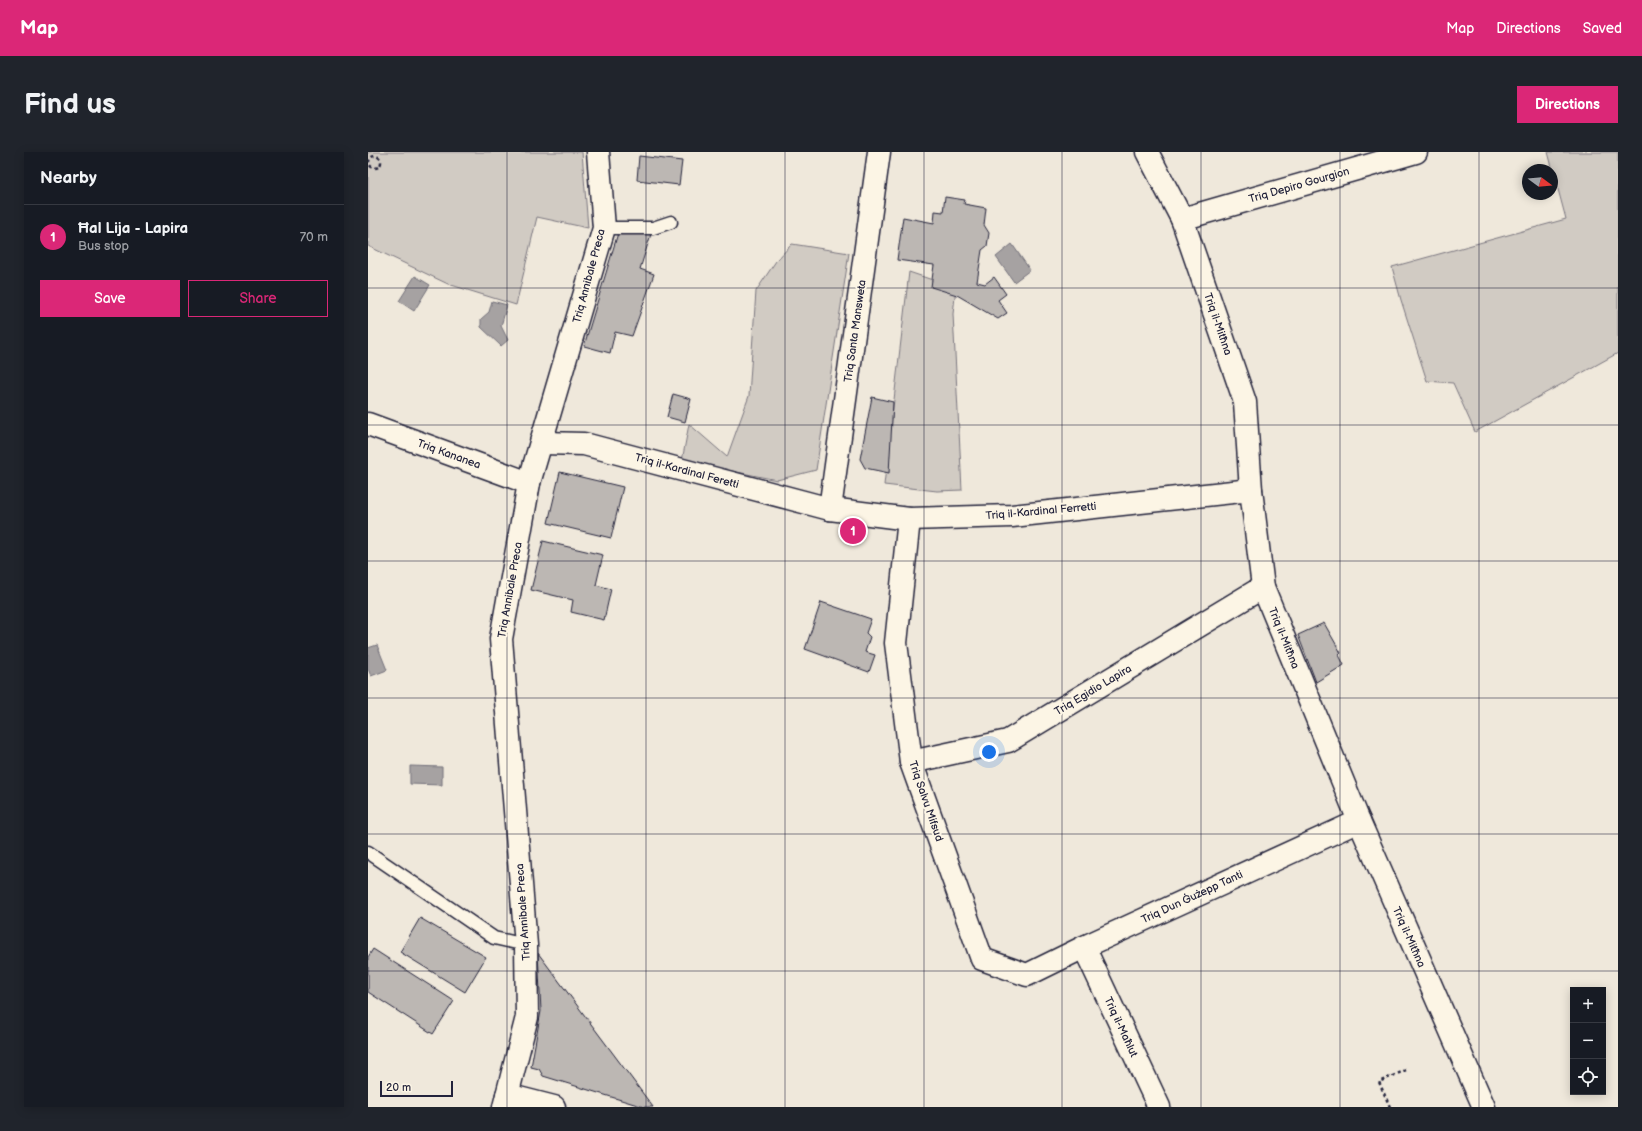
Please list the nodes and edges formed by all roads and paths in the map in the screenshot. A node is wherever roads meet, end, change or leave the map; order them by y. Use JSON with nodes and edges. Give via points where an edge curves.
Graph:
{"nodes":[{"id":1,"x":379,"y":152,"type":"edge"},
{"id":2,"x":598,"y":152,"type":"edge"},
{"id":3,"x":879,"y":152,"type":"edge"},
{"id":4,"x":1148,"y":152,"type":"edge"},
{"id":5,"x":1416,"y":152,"type":"edge"},
{"id":6,"x":378,"y":157,"type":"junction"},
{"id":7,"x":369,"y":160,"type":"edge"},
{"id":8,"x":1182,"y":219,"type":"junction"},
{"id":9,"x":670,"y":222,"type":"dead end"},
{"id":10,"x":604,"y":228,"type":"junction"},
{"id":11,"x":368,"y":424,"type":"edge"},
{"id":12,"x":542,"y":443,"type":"junction"},
{"id":13,"x":529,"y":483,"type":"junction"},
{"id":14,"x":1252,"y":490,"type":"junction"},
{"id":15,"x":830,"y":509,"type":"junction"},
{"id":16,"x":909,"y":519,"type":"junction"},
{"id":17,"x":1263,"y":587,"type":"junction"},
{"id":18,"x":911,"y":762,"type":"junction"},
{"id":19,"x":1358,"y":820,"type":"junction"},
{"id":20,"x":368,"y":852,"type":"edge"},
{"id":21,"x":526,"y":945,"type":"junction"},
{"id":22,"x":1084,"y":947,"type":"junction"},
{"id":23,"x":1027,"y":975,"type":"joint"},
{"id":24,"x":1406,"y":1070,"type":"dead end"},
{"id":25,"x":506,"y":1101,"type":"edge"},
{"id":26,"x":554,"y":1107,"type":"edge"},
{"id":27,"x":1159,"y":1107,"type":"edge"},
{"id":28,"x":1390,"y":1107,"type":"edge"},
{"id":29,"x":1484,"y":1107,"type":"edge"}],
"edges":[{"from":1,"to":6,"type":"path"},
{"from":2,"to":10,"type":"street","name":"Triq Annibale Preca"},
{"from":3,"to":15,"type":"street","name":"Triq Santa Mansweta"},
{"from":4,"to":8,"type":"street","name":"Triq il-Mitħna"},
{"from":5,"to":8,"type":"street","name":"Triq Depiro Gourgion"},
{"from":6,"to":7,"type":"path"},
{"from":6,"to":7,"type":"path","via":[[382,164],[378,168],[370,167]]},
{"from":8,"to":14,"type":"street","name":"Triq il-Mitħna","via":[[1245,402]]},
{"from":9,"to":10,"type":"lane","via":[[653,228]]},
{"from":10,"to":12,"type":"street","name":"Triq Annibale Preca"},
{"from":11,"to":13,"type":"street","name":"Triq Kananea"},
{"from":12,"to":13,"type":"street","name":"Triq Annibale Preca"},
{"from":12,"to":15,"type":"street","name":"Triq il-Kardinal Feretti","via":[[584,444]]},
{"from":13,"to":21,"type":"street","name":"Triq Annibale Preca","via":[[501,639]]},
{"from":14,"to":16,"type":"street","name":"Triq il-Kardinal Ferretti","via":[[1012,516]]},
{"from":14,"to":17,"type":"street","name":"Triq il-Mitħna"},
{"from":15,"to":16,"type":"street","name":"Triq il-Kardinal Ferretti"},
{"from":16,"to":18,"type":"street","name":"Triq Salvu Mifsud","via":[[896,643]]},
{"from":17,"to":18,"type":"street","name":"Triq Egidio Lapira","via":[[1008,741]]},
{"from":17,"to":19,"type":"street","name":"Triq il-Mitħna"},
{"from":18,"to":23,"type":"street","name":"Triq Salvu Mifsud","via":[[982,959]]},
{"from":19,"to":22,"type":"street","name":"Triq Dun Ġużepp Tanti"},
{"from":19,"to":29,"type":"street","name":"Triq il-Mitħna"},
{"from":20,"to":21,"type":"lane","via":[[494,938]]},
{"from":21,"to":25,"type":"street","name":"Triq Annibale Preca","via":[[527,1017]]},
{"from":22,"to":23,"type":"street","name":"Triq Dun Ġużepp Tanti"},
{"from":22,"to":27,"type":"street","name":"Triq il-Maħlut"},
{"from":24,"to":28,"type":"path","via":[[1379,1082]]},
{"from":25,"to":26,"type":"street"}]}
